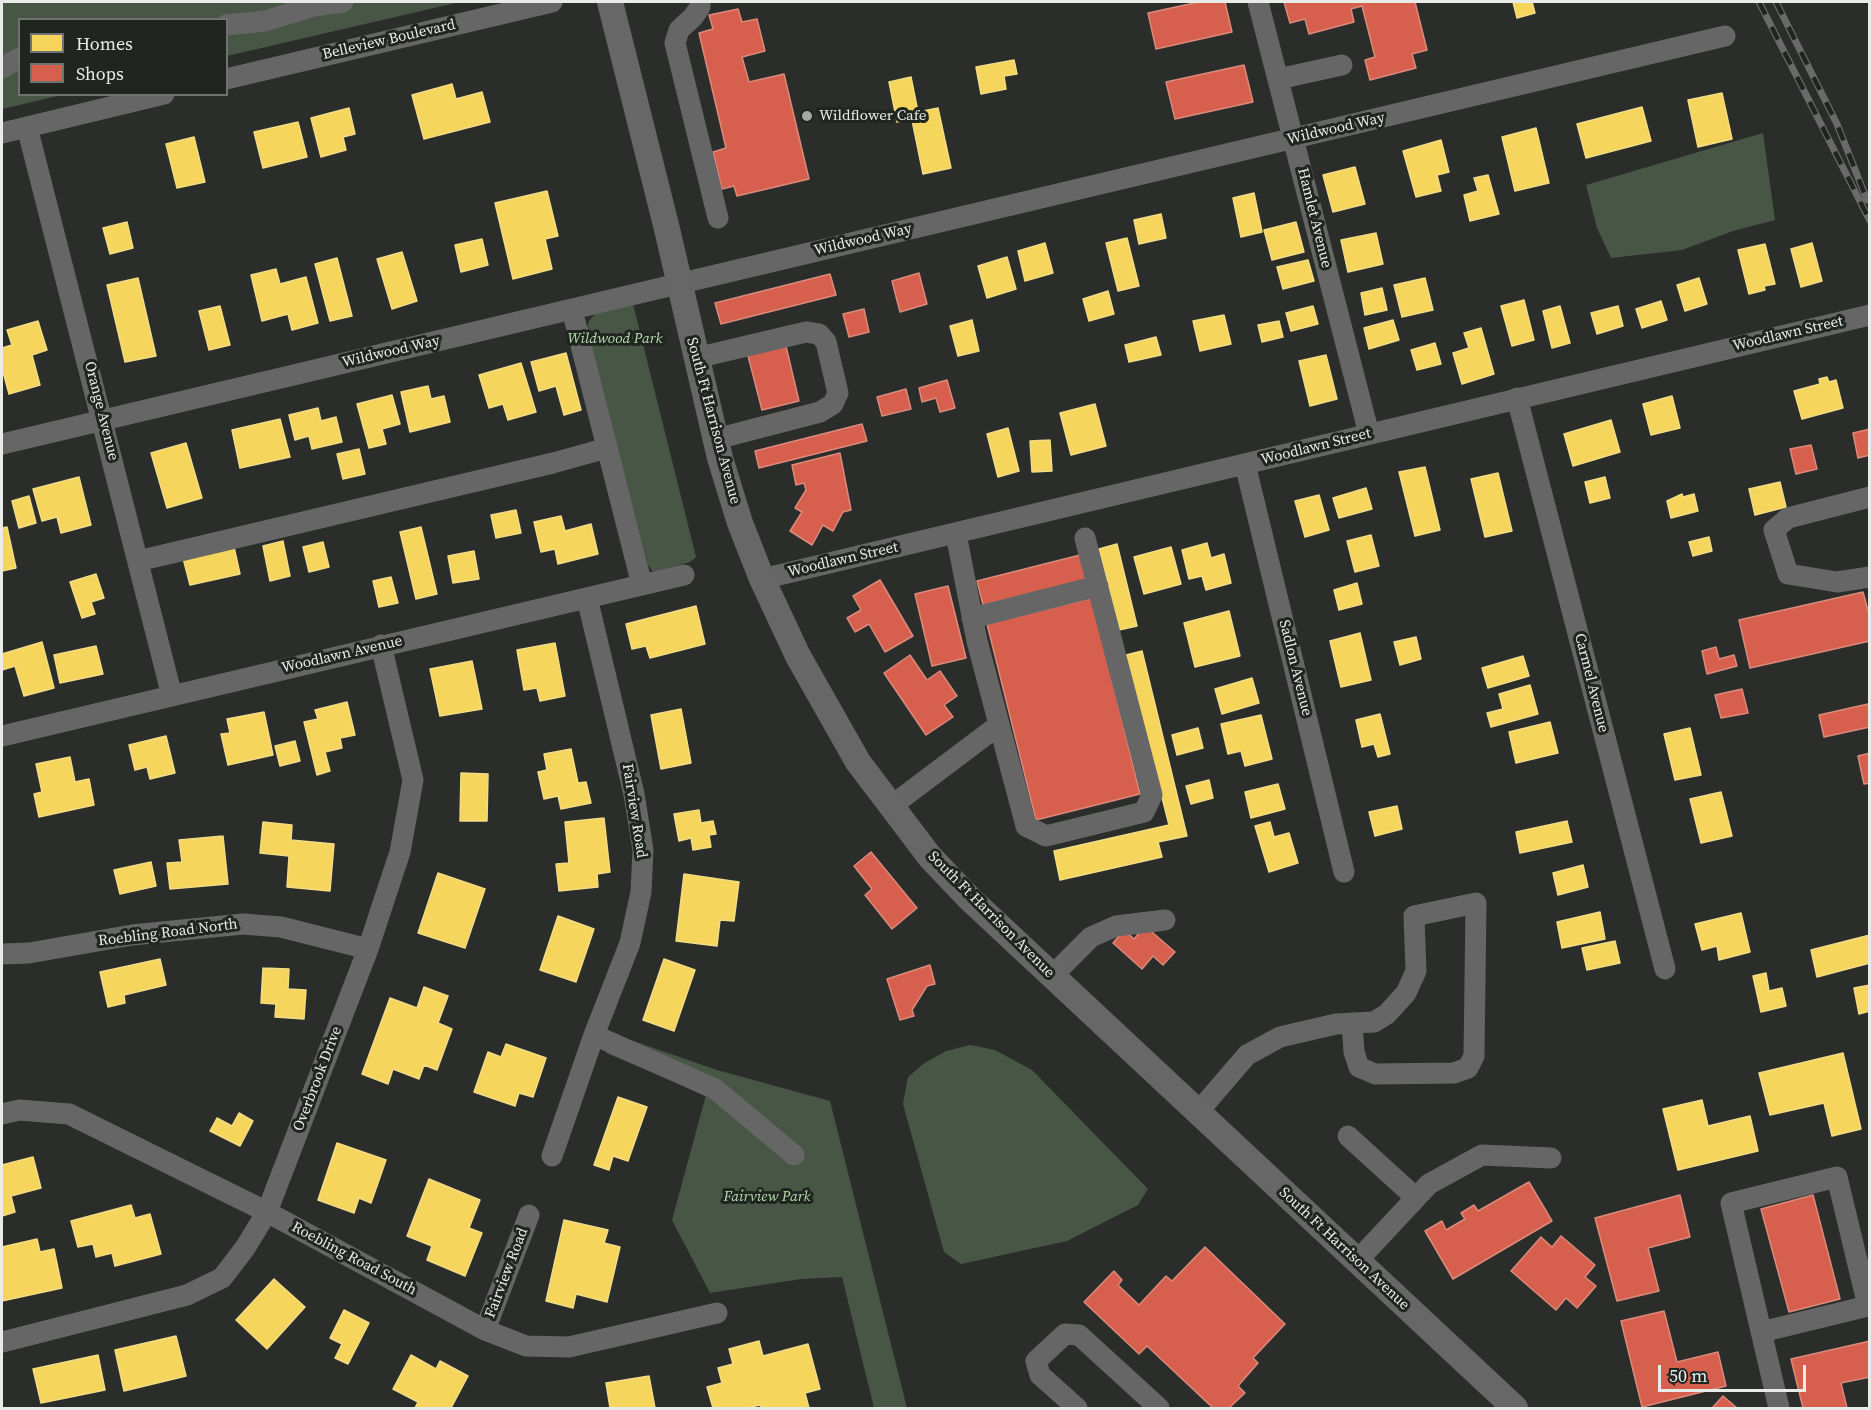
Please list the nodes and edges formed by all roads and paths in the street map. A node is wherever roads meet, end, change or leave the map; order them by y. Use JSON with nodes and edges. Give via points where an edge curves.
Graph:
{"nodes":[{"id":1,"x":344,"y":2,"type":"edge"},
{"id":2,"x":552,"y":2,"type":"edge"},
{"id":3,"x":610,"y":2,"type":"edge"},
{"id":4,"x":700,"y":2,"type":"edge"},
{"id":5,"x":1258,"y":2,"type":"edge"},
{"id":6,"x":228,"y":25,"type":"edge"},
{"id":7,"x":1725,"y":36,"type":"dead end"},
{"id":8,"x":18,"y":59,"type":"edge"},
{"id":9,"x":1342,"y":64,"type":"dead end"},
{"id":10,"x":2,"y":68,"type":"edge"},
{"id":11,"x":1278,"y":79,"type":"junction"},
{"id":12,"x":228,"y":80,"type":"edge"},
{"id":13,"x":156,"y":96,"type":"edge"},
{"id":14,"x":27,"y":127,"type":"junction"},
{"id":15,"x":2,"y":133,"type":"edge"},
{"id":16,"x":1294,"y":139,"type":"junction"},
{"id":17,"x":718,"y":218,"type":"dead end"},
{"id":18,"x":679,"y":283,"type":"junction"},
{"id":19,"x":573,"y":309,"type":"junction"},
{"id":20,"x":1869,"y":315,"type":"edge"},
{"id":21,"x":696,"y":358,"type":"junction"},
{"id":22,"x":1518,"y":398,"type":"junction"},
{"id":23,"x":103,"y":420,"type":"junction"},
{"id":24,"x":1369,"y":434,"type":"junction"},
{"id":25,"x":716,"y":439,"type":"junction"},
{"id":26,"x":2,"y":444,"type":"edge"},
{"id":27,"x":607,"y":448,"type":"junction"},
{"id":28,"x":1245,"y":464,"type":"junction"},
{"id":29,"x":1869,"y":497,"type":"edge"},
{"id":30,"x":956,"y":534,"type":"junction"},
{"id":31,"x":1085,"y":538,"type":"dead end"},
{"id":32,"x":138,"y":561,"type":"junction"},
{"id":33,"x":684,"y":575,"type":"dead end"},
{"id":34,"x":1869,"y":578,"type":"edge"},
{"id":35,"x":762,"y":579,"type":"junction"},
{"id":36,"x":642,"y":585,"type":"junction"},
{"id":37,"x":1098,"y":586,"type":"junction"},
{"id":38,"x":587,"y":598,"type":"junction"},
{"id":39,"x":972,"y":618,"type":"junction"},
{"id":40,"x":381,"y":645,"type":"junction"},
{"id":41,"x":172,"y":696,"type":"junction"},
{"id":42,"x":999,"y":725,"type":"junction"},
{"id":43,"x":2,"y":736,"type":"edge"},
{"id":44,"x":890,"y":807,"type":"junction"},
{"id":45,"x":1344,"y":872,"type":"dead end"},
{"id":46,"x":1165,"y":920,"type":"dead end"},
{"id":47,"x":368,"y":949,"type":"junction"},
{"id":48,"x":2,"y":954,"type":"edge"},
{"id":49,"x":1665,"y":969,"type":"dead end"},
{"id":50,"x":1052,"y":976,"type":"junction"},
{"id":51,"x":1352,"y":1023,"type":"junction"},
{"id":52,"x":594,"y":1035,"type":"junction"},
{"id":53,"x":1198,"y":1112,"type":"junction"},
{"id":54,"x":2,"y":1114,"type":"edge"},
{"id":55,"x":1348,"y":1136,"type":"dead end"},
{"id":56,"x":794,"y":1155,"type":"dead end"},
{"id":57,"x":552,"y":1156,"type":"dead end"},
{"id":58,"x":1551,"y":1158,"type":"dead end"},
{"id":59,"x":1416,"y":1198,"type":"junction"},
{"id":60,"x":267,"y":1212,"type":"junction"},
{"id":61,"x":529,"y":1215,"type":"dead end"},
{"id":62,"x":1357,"y":1261,"type":"junction"},
{"id":63,"x":717,"y":1313,"type":"dead end"},
{"id":64,"x":485,"y":1330,"type":"junction"},
{"id":65,"x":1761,"y":1332,"type":"junction"},
{"id":66,"x":2,"y":1342,"type":"edge"},
{"id":67,"x":1077,"y":1408,"type":"edge"},
{"id":68,"x":1159,"y":1408,"type":"edge"},
{"id":69,"x":1515,"y":1408,"type":"edge"},
{"id":70,"x":1779,"y":1408,"type":"edge"}],
"edges":[{"from":1,"to":6,"type":"street","via":[[314,6],[265,21]]},
{"from":2,"to":12,"type":"street","name":"Belleview Boulevard"},
{"from":3,"to":18,"type":"main road","name":"South Ft Harrison Avenue"},
{"from":4,"to":17,"type":"street","via":[[693,17],[679,30],[675,44]]},
{"from":5,"to":11,"type":"street","name":"Hamlet Avenue"},
{"from":7,"to":16,"type":"street","name":"Wildwood Way"},
{"from":8,"to":10,"type":"street"},
{"from":9,"to":11,"type":"street"},
{"from":11,"to":16,"type":"street","name":"Hamlet Avenue"},
{"from":13,"to":14,"type":"street"},
{"from":14,"to":15,"type":"street"},
{"from":14,"to":23,"type":"street","name":"Orange Avenue"},
{"from":16,"to":18,"type":"street","name":"Wildwood Way"},
{"from":16,"to":24,"type":"street","name":"Hamlet Avenue"},
{"from":18,"to":19,"type":"street","name":"Wildwood Way"},
{"from":18,"to":21,"type":"main road","name":"South Ft Harrison Avenue"},
{"from":19,"to":23,"type":"street","name":"Wildwood Way"},
{"from":19,"to":27,"type":"street"},
{"from":20,"to":22,"type":"street","name":"Woodlawn Street"},
{"from":21,"to":25,"type":"main road","name":"South Ft Harrison Avenue"},
{"from":21,"to":25,"type":"street","via":[[806,332],[819,334],[826,342],[836,382],[838,393],[833,404],[820,412]]},
{"from":22,"to":24,"type":"street","name":"Woodlawn Street"},
{"from":22,"to":49,"type":"street","name":"Carmel Avenue"},
{"from":23,"to":26,"type":"street","name":"Wildwood Way"},
{"from":23,"to":32,"type":"street","name":"Orange Avenue"},
{"from":24,"to":28,"type":"street","name":"Woodlawn Street"},
{"from":25,"to":35,"type":"main road","name":"South Ft Harrison Avenue","via":[[740,523]]},
{"from":27,"to":32,"type":"street"},
{"from":27,"to":36,"type":"street"},
{"from":28,"to":30,"type":"street","name":"Woodlawn Street"},
{"from":28,"to":45,"type":"street","name":"Sadlon Avenue"},
{"from":29,"to":34,"type":"street","via":[[1788,518],[1774,530],[1788,574],[1837,582]]},
{"from":30,"to":35,"type":"street","name":"Woodlawn Street"},
{"from":30,"to":39,"type":"street"},
{"from":31,"to":37,"type":"street"},
{"from":32,"to":41,"type":"street","name":"Orange Avenue"},
{"from":33,"to":36,"type":"street","name":"Woodlawn Avenue"},
{"from":35,"to":44,"type":"main road","name":"South Ft Harrison Avenue","via":[[830,717]]},
{"from":36,"to":38,"type":"street","name":"Woodlawn Avenue"},
{"from":37,"to":39,"type":"street"},
{"from":37,"to":42,"type":"street","via":[[1152,795],[1144,812],[1046,836],[1026,826]]},
{"from":38,"to":40,"type":"street","name":"Woodlawn Avenue"},
{"from":38,"to":52,"type":"street","name":"Fairview Road","via":[[634,794],[643,849],[641,892],[630,943]]},
{"from":39,"to":42,"type":"street"},
{"from":40,"to":41,"type":"street","name":"Woodlawn Avenue"},
{"from":40,"to":47,"type":"street","name":"Overbrook Drive","via":[[413,780],[400,852]]},
{"from":41,"to":43,"type":"street","name":"Woodlawn Avenue"},
{"from":42,"to":44,"type":"street"},
{"from":44,"to":50,"type":"main road","name":"South Ft Harrison Avenue","via":[[938,865]]},
{"from":46,"to":50,"type":"street","via":[[1116,926],[1091,937]]},
{"from":47,"to":48,"type":"street","name":"Roebling Road North","via":[[281,927],[243,924]]},
{"from":47,"to":60,"type":"street","name":"Overbrook Drive"},
{"from":50,"to":53,"type":"main road","name":"South Ft Harrison Avenue"},
{"from":51,"to":51,"type":"street","via":[[1359,1067],[1375,1074],[1455,1073],[1468,1068],[1474,1056],[1476,903],[1414,916],[1416,971],[1406,993],[1374,1022]]},
{"from":51,"to":53,"type":"street","via":[[1280,1037],[1247,1055]]},
{"from":52,"to":56,"type":"street","via":[[715,1089]]},
{"from":52,"to":57,"type":"street","name":"Fairview Road"},
{"from":53,"to":62,"type":"main road","name":"South Ft Harrison Avenue"},
{"from":54,"to":60,"type":"street","name":"Roebling Road South","via":[[19,1110],[69,1114]]},
{"from":55,"to":59,"type":"street"},
{"from":58,"to":59,"type":"street","via":[[1482,1155],[1429,1184]]},
{"from":59,"to":62,"type":"street"},
{"from":60,"to":64,"type":"street","name":"Roebling Road South"},
{"from":60,"to":66,"type":"street","name":"Overbrook Drive","via":[[222,1278],[187,1295]]},
{"from":61,"to":64,"type":"street","name":"Fairview Road"},
{"from":62,"to":69,"type":"main road","name":"South Ft Harrison Avenue"},
{"from":63,"to":64,"type":"street","name":"Roebling Road South","via":[[569,1347],[526,1346]]},
{"from":65,"to":65,"type":"street","via":[[1731,1203],[1837,1177],[1868,1306]]},
{"from":65,"to":70,"type":"street"},
{"from":67,"to":68,"type":"street","via":[[1040,1375],[1036,1361],[1065,1334],[1079,1335]]}]}
